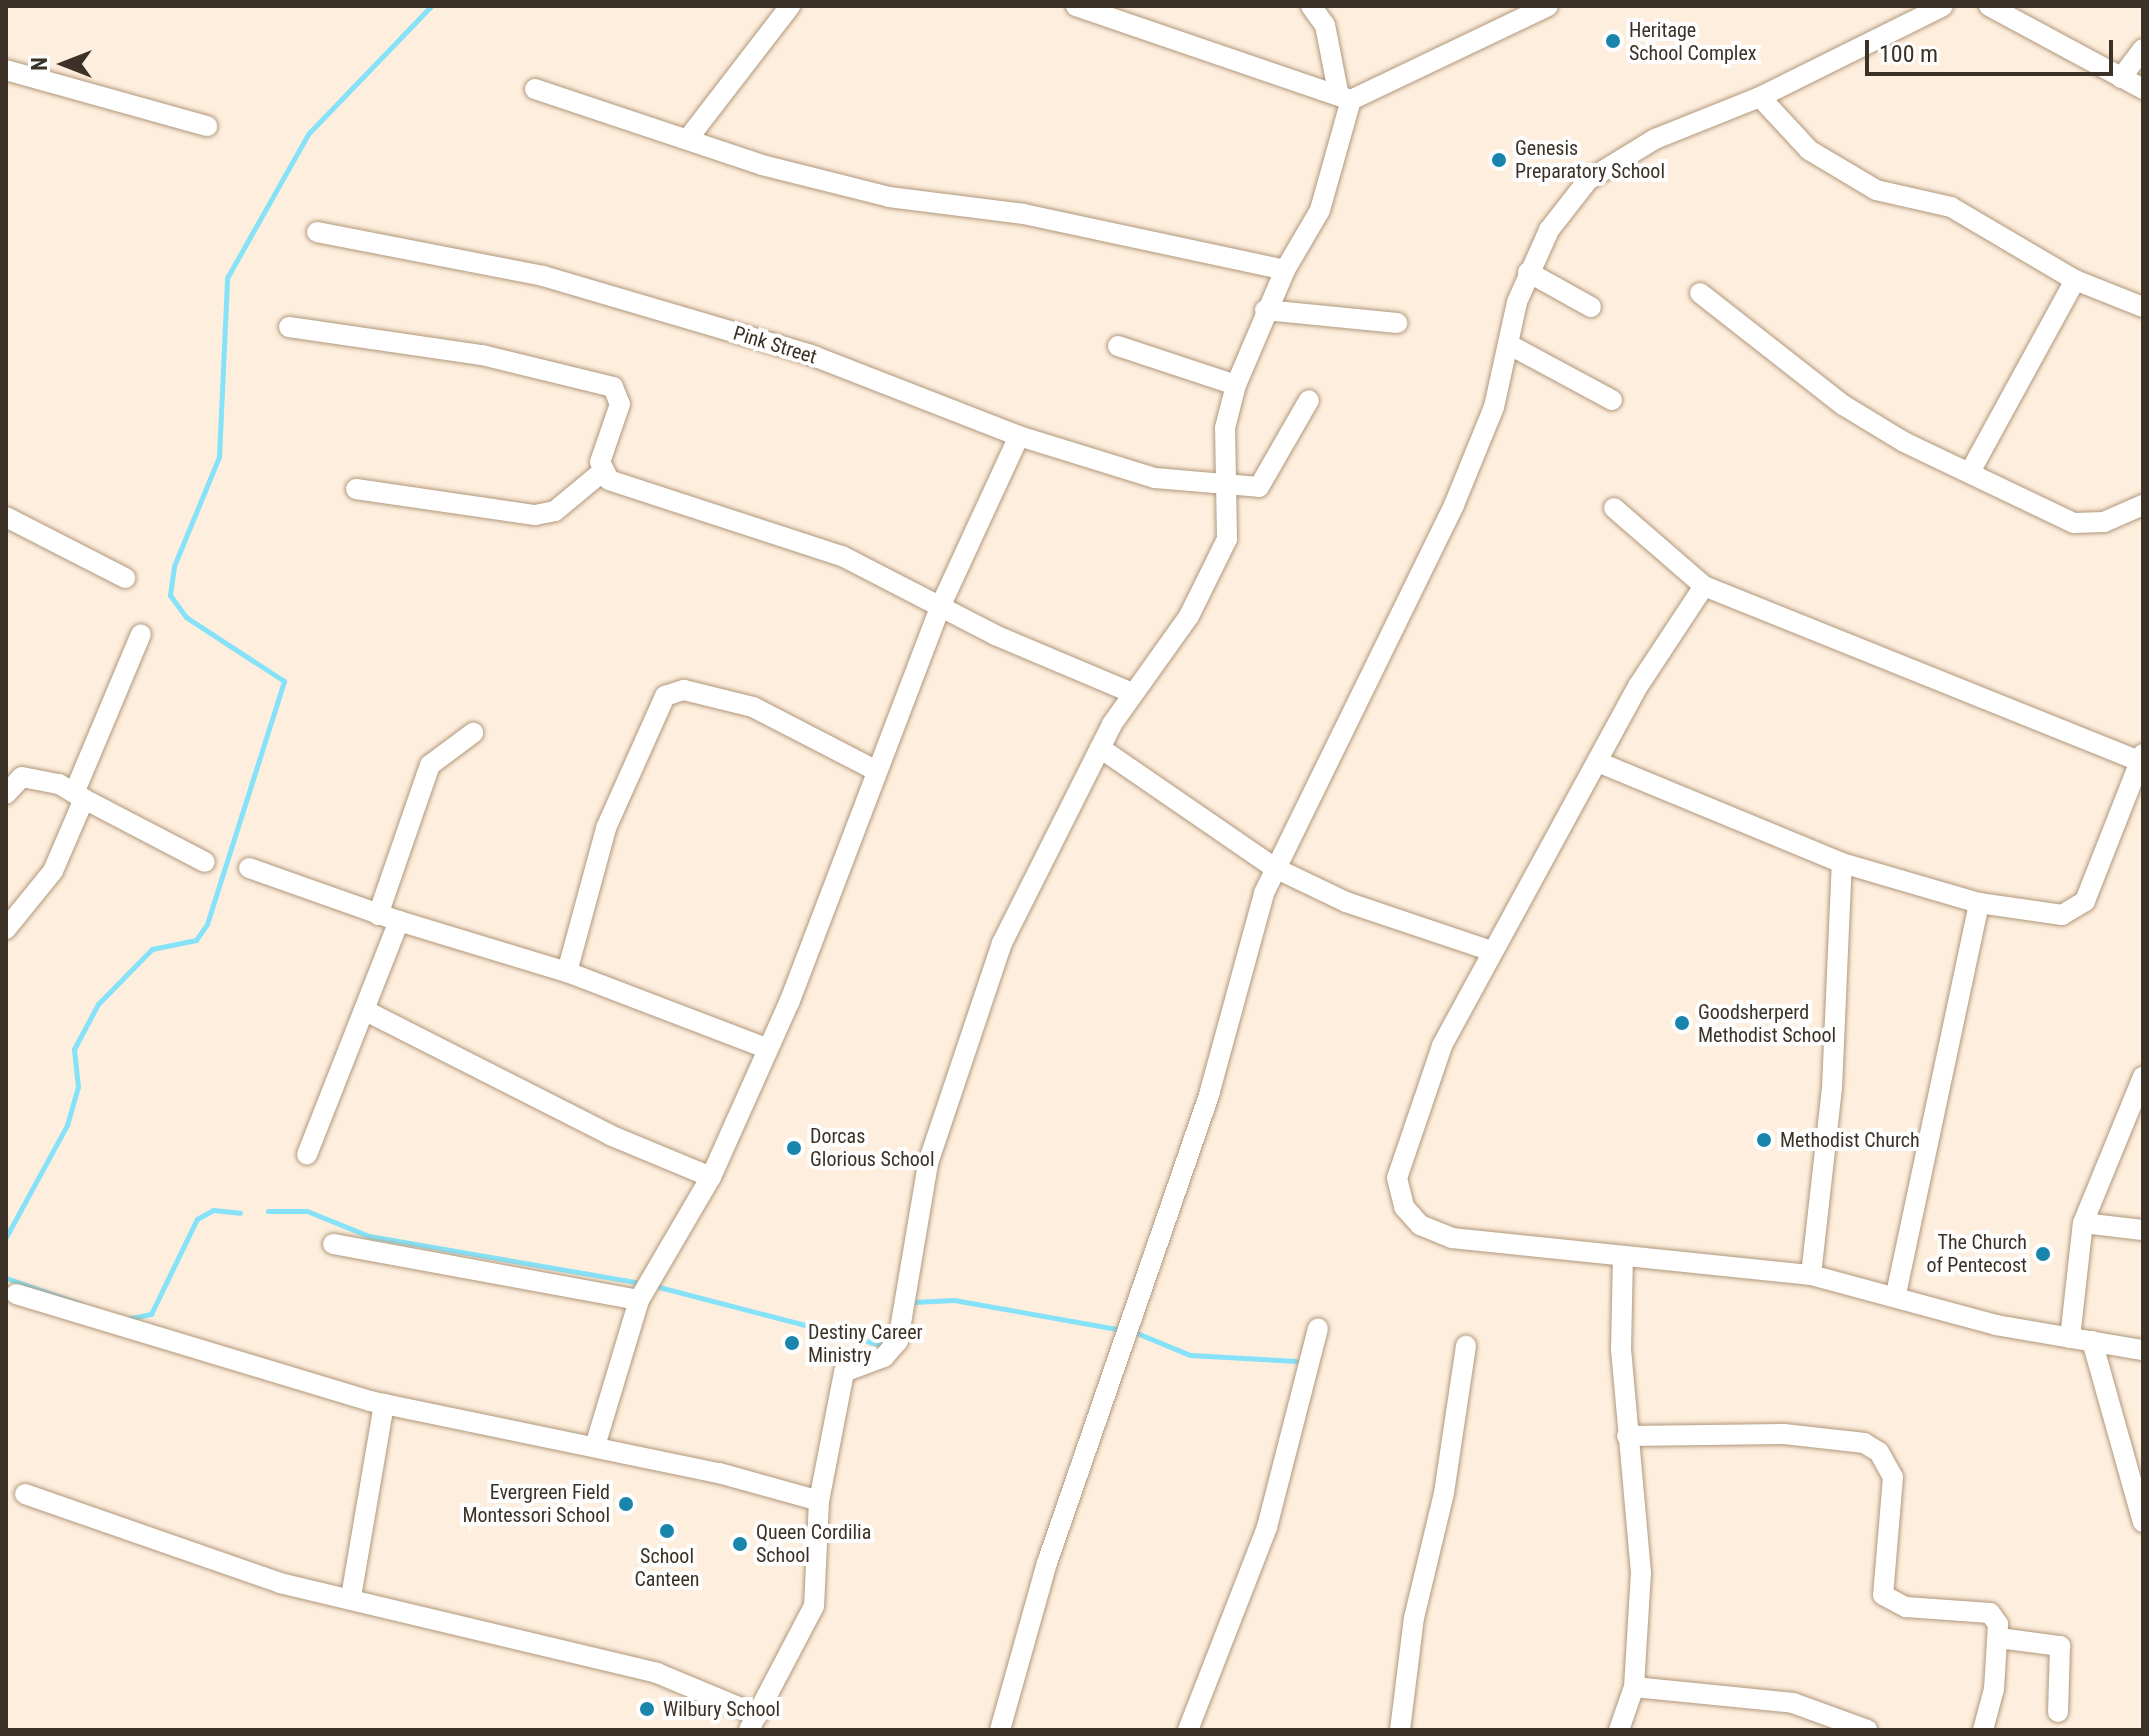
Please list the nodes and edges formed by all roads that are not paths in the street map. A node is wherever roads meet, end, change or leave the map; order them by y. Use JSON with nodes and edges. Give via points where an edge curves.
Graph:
{"nodes":[{"id":1,"x":790,"y":6,"type":"edge"},
{"id":2,"x":1076,"y":6,"type":"edge"},
{"id":3,"x":1311,"y":6,"type":"edge"},
{"id":4,"x":1548,"y":6,"type":"edge"},
{"id":5,"x":1943,"y":6,"type":"edge"},
{"id":6,"x":1989,"y":6,"type":"edge"},
{"id":7,"x":2143,"y":49,"type":"edge"},
{"id":8,"x":6,"y":70,"type":"edge"},
{"id":9,"x":2121,"y":78,"type":"junction"},
{"id":10,"x":535,"y":89,"type":"dead end"},
{"id":11,"x":2143,"y":89,"type":"edge"},
{"id":12,"x":1344,"y":95,"type":"junction"},
{"id":13,"x":1760,"y":97,"type":"junction"},
{"id":14,"x":207,"y":126,"type":"dead end"},
{"id":15,"x":690,"y":136,"type":"junction"},
{"id":16,"x":317,"y":232,"type":"dead end"},
{"id":17,"x":1285,"y":270,"type":"junction"},
{"id":18,"x":1528,"y":272,"type":"junction"},
{"id":19,"x":2075,"y":280,"type":"junction"},
{"id":20,"x":1700,"y":293,"type":"dead end"},
{"id":21,"x":1591,"y":307,"type":"dead end"},
{"id":22,"x":2143,"y":307,"type":"edge"},
{"id":23,"x":1265,"y":310,"type":"junction"},
{"id":24,"x":1397,"y":323,"type":"dead end"},
{"id":25,"x":289,"y":327,"type":"dead end"},
{"id":26,"x":1508,"y":344,"type":"junction"},
{"id":27,"x":1118,"y":346,"type":"dead end"},
{"id":28,"x":1236,"y":385,"type":"junction"},
{"id":29,"x":1309,"y":400,"type":"dead end"},
{"id":30,"x":1612,"y":400,"type":"dead end"},
{"id":31,"x":1019,"y":436,"type":"junction"},
{"id":32,"x":602,"y":472,"type":"junction"},
{"id":33,"x":1970,"y":472,"type":"junction"},
{"id":34,"x":1223,"y":487,"type":"junction"},
{"id":35,"x":356,"y":489,"type":"dead end"},
{"id":36,"x":2143,"y":505,"type":"edge"},
{"id":37,"x":1614,"y":508,"type":"dead end"},
{"id":38,"x":6,"y":517,"type":"edge"},
{"id":39,"x":125,"y":578,"type":"dead end"},
{"id":40,"x":1704,"y":586,"type":"junction"},
{"id":41,"x":940,"y":607,"type":"junction"},
{"id":42,"x":141,"y":634,"type":"dead end"},
{"id":43,"x":1132,"y":693,"type":"junction"},
{"id":44,"x":473,"y":733,"type":"dead end"},
{"id":45,"x":1100,"y":748,"type":"junction"},
{"id":46,"x":2142,"y":758,"type":"edge"},
{"id":47,"x":1598,"y":762,"type":"junction"},
{"id":48,"x":875,"y":770,"type":"junction"},
{"id":49,"x":6,"y":794,"type":"edge"},
{"id":50,"x":80,"y":795,"type":"junction"},
{"id":51,"x":205,"y":862,"type":"dead end"},
{"id":52,"x":1842,"y":863,"type":"junction"},
{"id":53,"x":1273,"y":867,"type":"junction"},
{"id":54,"x":249,"y":868,"type":"dead end"},
{"id":55,"x":1979,"y":903,"type":"junction"},
{"id":56,"x":378,"y":915,"type":"junction"},
{"id":57,"x":399,"y":921,"type":"junction"},
{"id":58,"x":6,"y":929,"type":"edge"},
{"id":59,"x":1492,"y":951,"type":"junction"},
{"id":60,"x":567,"y":972,"type":"junction"},
{"id":61,"x":368,"y":1012,"type":"junction"},
{"id":62,"x":766,"y":1048,"type":"junction"},
{"id":63,"x":2143,"y":1077,"type":"edge"},
{"id":64,"x":307,"y":1154,"type":"dead end"},
{"id":65,"x":711,"y":1177,"type":"junction"},
{"id":66,"x":2083,"y":1223,"type":"junction"},
{"id":67,"x":2143,"y":1230,"type":"edge"},
{"id":68,"x":333,"y":1244,"type":"dead end"},
{"id":69,"x":1623,"y":1257,"type":"junction"},
{"id":70,"x":1811,"y":1275,"type":"junction"},
{"id":71,"x":16,"y":1294,"type":"dead end"},
{"id":72,"x":1896,"y":1294,"type":"junction"},
{"id":73,"x":639,"y":1300,"type":"junction"},
{"id":74,"x":1318,"y":1328,"type":"dead end"},
{"id":75,"x":2070,"y":1338,"type":"junction"},
{"id":76,"x":2092,"y":1341,"type":"junction"},
{"id":77,"x":1466,"y":1346,"type":"dead end"},
{"id":78,"x":2143,"y":1350,"type":"edge"},
{"id":79,"x":384,"y":1404,"type":"junction"},
{"id":80,"x":1627,"y":1436,"type":"junction"},
{"id":81,"x":595,"y":1446,"type":"junction"},
{"id":82,"x":25,"y":1494,"type":"dead end"},
{"id":83,"x":819,"y":1501,"type":"junction"},
{"id":84,"x":2143,"y":1522,"type":"edge"},
{"id":85,"x":351,"y":1597,"type":"junction"},
{"id":86,"x":1999,"y":1638,"type":"junction"},
{"id":87,"x":1634,"y":1687,"type":"junction"},
{"id":88,"x":2058,"y":1712,"type":"dead end"},
{"id":89,"x":753,"y":1723,"type":"edge"},
{"id":90,"x":1000,"y":1730,"type":"edge"},
{"id":91,"x":1188,"y":1730,"type":"edge"},
{"id":92,"x":1400,"y":1730,"type":"edge"},
{"id":93,"x":1619,"y":1730,"type":"edge"},
{"id":94,"x":1867,"y":1730,"type":"edge"},
{"id":95,"x":1983,"y":1730,"type":"edge"}],
"edges":[{"from":1,"to":15,"type":"street"},
{"from":2,"to":12,"type":"street"},
{"from":3,"to":12,"type":"street","via":[[1325,25]]},
{"from":4,"to":12,"type":"street"},
{"from":5,"to":13,"type":"street"},
{"from":6,"to":9,"type":"street"},
{"from":7,"to":9,"type":"street"},
{"from":8,"to":14,"type":"street"},
{"from":9,"to":11,"type":"street"},
{"from":10,"to":15,"type":"street"},
{"from":12,"to":17,"type":"street","via":[[1320,210]]},
{"from":13,"to":18,"type":"street","via":[[1655,139],[1588,180]]},
{"from":13,"to":19,"type":"street","via":[[1826,161],[1876,190],[1951,207]]},
{"from":15,"to":17,"type":"street","via":[[762,165],[889,197],[1024,214]]},
{"from":16,"to":31,"type":"street","name":"Pink Street","via":[[557,280],[811,355]]},
{"from":17,"to":23,"type":"street"},
{"from":18,"to":21,"type":"street"},
{"from":18,"to":26,"type":"street"},
{"from":19,"to":22,"type":"street"},
{"from":19,"to":33,"type":"street"},
{"from":20,"to":33,"type":"street","via":[[1843,405]]},
{"from":23,"to":24,"type":"street"},
{"from":23,"to":28,"type":"street"},
{"from":25,"to":32,"type":"street","via":[[482,355],[613,387],[620,404]]},
{"from":26,"to":30,"type":"street"},
{"from":26,"to":53,"type":"street","via":[[1494,407],[1447,520]]},
{"from":27,"to":28,"type":"street"},
{"from":28,"to":34,"type":"street","via":[[1225,428]]},
{"from":29,"to":34,"type":"street","name":"Pink Street","via":[[1259,487]]},
{"from":31,"to":34,"type":"street","name":"Pink Street","via":[[1155,478]]},
{"from":31,"to":41,"type":"street"},
{"from":32,"to":35,"type":"street","via":[[555,511],[535,515]]},
{"from":32,"to":41,"type":"street","via":[[621,485],[842,556]]},
{"from":33,"to":36,"type":"street","via":[[2074,523],[2104,522]]},
{"from":34,"to":43,"type":"street","via":[[1227,539],[1217,563]]},
{"from":37,"to":40,"type":"street"},
{"from":38,"to":39,"type":"street"},
{"from":40,"to":46,"type":"street"},
{"from":40,"to":47,"type":"street"},
{"from":41,"to":43,"type":"street"},
{"from":41,"to":48,"type":"street"},
{"from":42,"to":50,"type":"street"},
{"from":43,"to":45,"type":"street"},
{"from":44,"to":56,"type":"street","via":[[430,765]]},
{"from":45,"to":53,"type":"street"},
{"from":45,"to":83,"type":"street","via":[[1002,943],[956,1063],[928,1163],[898,1341],[884,1357],[844,1372]]},
{"from":46,"to":55,"type":"street","via":[[2075,913]]},
{"from":47,"to":52,"type":"street"},
{"from":47,"to":59,"type":"street"},
{"from":48,"to":60,"type":"street","via":[[753,707],[684,690],[665,696],[606,828]]},
{"from":48,"to":62,"type":"street","via":[[789,1003]]},
{"from":49,"to":50,"type":"street","via":[[22,777]]},
{"from":50,"to":51,"type":"street"},
{"from":50,"to":58,"type":"street","via":[[53,871]]},
{"from":52,"to":55,"type":"street"},
{"from":52,"to":70,"type":"street","via":[[1832,1088]]},
{"from":53,"to":59,"type":"street","via":[[1346,902]]},
{"from":53,"to":90,"type":"street","via":[[1210,1091],[1047,1563]]},
{"from":54,"to":56,"type":"street"},
{"from":55,"to":72,"type":"street"},
{"from":56,"to":57,"type":"street"},
{"from":57,"to":60,"type":"street"},
{"from":57,"to":61,"type":"street"},
{"from":59,"to":69,"type":"street","via":[[1411,1123],[1397,1178],[1404,1207],[1420,1225],[1452,1238]]},
{"from":60,"to":62,"type":"street"},
{"from":61,"to":64,"type":"street"},
{"from":61,"to":65,"type":"street"},
{"from":62,"to":65,"type":"street"},
{"from":63,"to":66,"type":"street"},
{"from":65,"to":73,"type":"street"},
{"from":66,"to":67,"type":"street"},
{"from":66,"to":75,"type":"street"},
{"from":68,"to":73,"type":"street"},
{"from":69,"to":70,"type":"street"},
{"from":69,"to":80,"type":"street"},
{"from":70,"to":72,"type":"street"},
{"from":71,"to":79,"type":"street"},
{"from":72,"to":75,"type":"street"},
{"from":73,"to":81,"type":"street"},
{"from":74,"to":91,"type":"street","via":[[1267,1527]]},
{"from":75,"to":76,"type":"street"},
{"from":76,"to":78,"type":"street"},
{"from":76,"to":84,"type":"street"},
{"from":77,"to":92,"type":"street","via":[[1444,1493],[1414,1618]]},
{"from":79,"to":81,"type":"street"},
{"from":79,"to":85,"type":"street"},
{"from":80,"to":86,"type":"street","via":[[1784,1434],[1864,1443],[1879,1452],[1893,1477],[1883,1595],[1906,1607],[1990,1613]]},
{"from":80,"to":87,"type":"street","via":[[1641,1573]]},
{"from":81,"to":83,"type":"street"},
{"from":82,"to":85,"type":"street","via":[[266,1578]]},
{"from":83,"to":89,"type":"street","via":[[814,1606]]},
{"from":85,"to":89,"type":"street","via":[[657,1673]]},
{"from":86,"to":88,"type":"street","via":[[2060,1646]]},
{"from":86,"to":95,"type":"street"},
{"from":87,"to":93,"type":"street"},
{"from":87,"to":94,"type":"street","via":[[1793,1703]]}]}
